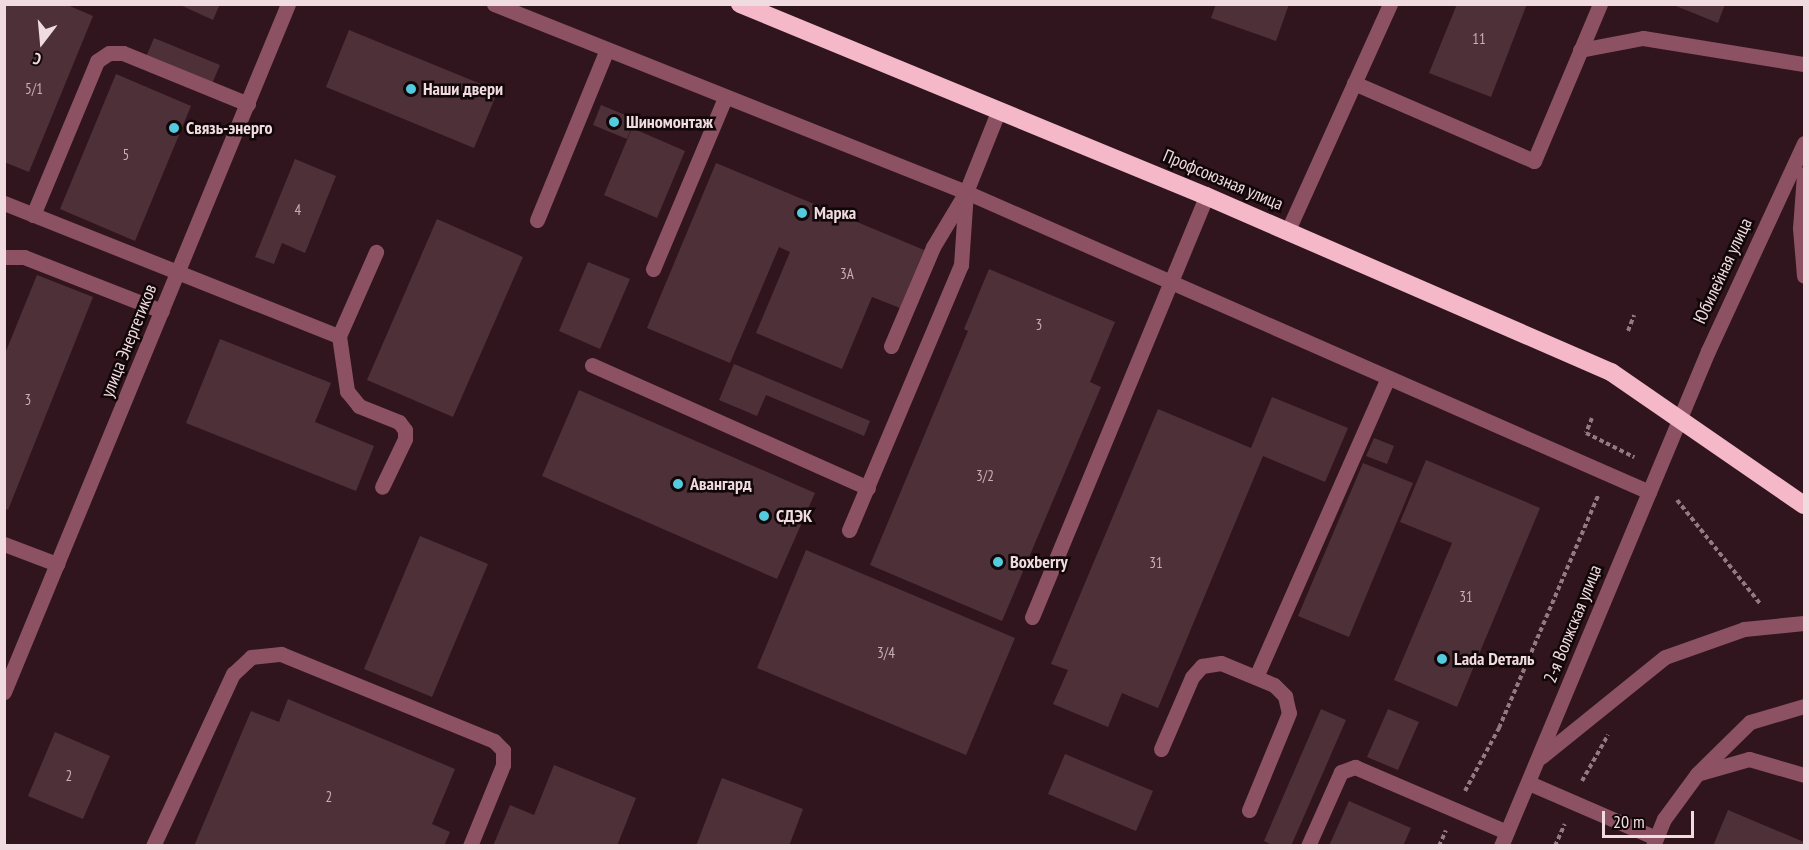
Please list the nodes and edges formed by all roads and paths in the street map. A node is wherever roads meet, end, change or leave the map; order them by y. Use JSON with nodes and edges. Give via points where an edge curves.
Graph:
{"nodes":[{"id":1,"x":288,"y":4,"type":"edge"},
{"id":2,"x":494,"y":4,"type":"edge"},
{"id":3,"x":1390,"y":4,"type":"edge"},
{"id":4,"x":1600,"y":4,"type":"edge"},
{"id":5,"x":746,"y":6,"type":"edge"},
{"id":6,"x":1580,"y":51,"type":"junction"},
{"id":7,"x":606,"y":52,"type":"junction"},
{"id":8,"x":1804,"y":64,"type":"edge"},
{"id":9,"x":1354,"y":83,"type":"junction"},
{"id":10,"x":725,"y":98,"type":"junction"},
{"id":11,"x":248,"y":104,"type":"junction"},
{"id":12,"x":998,"y":112,"type":"junction"},
{"id":13,"x":1804,"y":143,"type":"edge"},
{"id":14,"x":1804,"y":174,"type":"edge"},
{"id":15,"x":966,"y":192,"type":"junction"},
{"id":16,"x":1206,"y":196,"type":"junction"},
{"id":17,"x":4,"y":203,"type":"edge"},
{"id":18,"x":33,"y":215,"type":"junction"},
{"id":19,"x":537,"y":220,"type":"dead end"},
{"id":20,"x":1288,"y":230,"type":"junction"},
{"id":21,"x":376,"y":252,"type":"dead end"},
{"id":22,"x":4,"y":257,"type":"edge"},
{"id":23,"x":653,"y":269,"type":"dead end"},
{"id":24,"x":177,"y":273,"type":"junction"},
{"id":25,"x":1804,"y":276,"type":"edge"},
{"id":26,"x":1170,"y":282,"type":"junction"},
{"id":27,"x":162,"y":311,"type":"junction"},
{"id":28,"x":1634,"y":315,"type":"dead end"},
{"id":29,"x":1628,"y":331,"type":"dead end"},
{"id":30,"x":339,"y":336,"type":"junction"},
{"id":31,"x":891,"y":346,"type":"dead end"},
{"id":32,"x":592,"y":365,"type":"dead end"},
{"id":33,"x":1388,"y":378,"type":"junction"},
{"id":34,"x":1680,"y":417,"type":"junction"},
{"id":35,"x":1592,"y":418,"type":"dead end"},
{"id":36,"x":1618,"y":449,"type":"junction"},
{"id":37,"x":1634,"y":457,"type":"dead end"},
{"id":38,"x":1607,"y":474,"type":"junction"},
{"id":39,"x":382,"y":487,"type":"dead end"},
{"id":40,"x":868,"y":488,"type":"junction"},
{"id":41,"x":1648,"y":492,"type":"junction"},
{"id":42,"x":1677,"y":500,"type":"dead end"},
{"id":43,"x":1804,"y":505,"type":"edge"},
{"id":44,"x":849,"y":531,"type":"dead end"},
{"id":45,"x":4,"y":544,"type":"edge"},
{"id":46,"x":57,"y":564,"type":"junction"},
{"id":47,"x":1769,"y":615,"type":"dead end"},
{"id":48,"x":1032,"y":617,"type":"dead end"},
{"id":49,"x":1804,"y":623,"type":"edge"},
{"id":50,"x":1256,"y":677,"type":"junction"},
{"id":51,"x":4,"y":692,"type":"edge"},
{"id":52,"x":1804,"y":706,"type":"edge"},
{"id":53,"x":1615,"y":729,"type":"dead end"},
{"id":54,"x":1161,"y":749,"type":"dead end"},
{"id":55,"x":1539,"y":759,"type":"junction"},
{"id":56,"x":1697,"y":774,"type":"junction"},
{"id":57,"x":1804,"y":775,"type":"edge"},
{"id":58,"x":1529,"y":783,"type":"junction"},
{"id":59,"x":1571,"y":800,"type":"junction"},
{"id":60,"x":1249,"y":810,"type":"dead end"},
{"id":61,"x":1455,"y":810,"type":"junction"},
{"id":62,"x":1504,"y":839,"type":"edge"},
{"id":63,"x":1655,"y":842,"type":"edge"},
{"id":64,"x":153,"y":846,"type":"edge"},
{"id":65,"x":470,"y":846,"type":"edge"},
{"id":66,"x":1308,"y":846,"type":"edge"},
{"id":67,"x":1439,"y":846,"type":"edge"},
{"id":68,"x":1556,"y":846,"type":"edge"}],
"edges":[{"from":1,"to":11,"type":"street","name":"улица Энергетиков"},
{"from":2,"to":7,"type":"street"},
{"from":3,"to":9,"type":"street"},
{"from":4,"to":6,"type":"street"},
{"from":5,"to":12,"type":"highway","name":"Профсоюзная улица"},
{"from":6,"to":8,"type":"street","via":[[1643,38]]},
{"from":6,"to":9,"type":"street","via":[[1534,161]]},
{"from":7,"to":10,"type":"street"},
{"from":7,"to":19,"type":"street"},
{"from":9,"to":20,"type":"street"},
{"from":10,"to":15,"type":"street"},
{"from":10,"to":23,"type":"street"},
{"from":11,"to":18,"type":"street","via":[[123,53],[109,53],[97,61]]},
{"from":11,"to":24,"type":"street","name":"улица Энергетиков"},
{"from":12,"to":15,"type":"street"},
{"from":12,"to":16,"type":"highway","name":"Профсоюзная улица"},
{"from":13,"to":34,"type":"street","name":"Юбилейная улица"},
{"from":14,"to":25,"type":"street","via":[[1800,228]]},
{"from":15,"to":26,"type":"street"},
{"from":15,"to":31,"type":"street","via":[[933,248]]},
{"from":15,"to":40,"type":"street","via":[[961,265]]},
{"from":16,"to":20,"type":"highway","name":"Профсоюзная улица"},
{"from":16,"to":26,"type":"street"},
{"from":17,"to":18,"type":"street"},
{"from":18,"to":24,"type":"street"},
{"from":20,"to":34,"type":"highway","name":"Профсоюзная улица","via":[[1611,372]]},
{"from":21,"to":30,"type":"street"},
{"from":22,"to":27,"type":"street","via":[[24,256]]},
{"from":24,"to":27,"type":"street","name":"улица Энергетиков"},
{"from":24,"to":30,"type":"street"},
{"from":26,"to":33,"type":"street"},
{"from":26,"to":48,"type":"street"},
{"from":27,"to":46,"type":"street","name":"улица Энергетиков"},
{"from":28,"to":29,"type":"path"},
{"from":30,"to":39,"type":"street","via":[[346,391],[359,405],[399,422],[405,430],[405,439]]},
{"from":32,"to":40,"type":"street"},
{"from":33,"to":38,"type":"street"},
{"from":33,"to":50,"type":"street"},
{"from":34,"to":41,"type":"street","name":"2-я Волжская улица"},
{"from":34,"to":43,"type":"highway","name":"Профсоюзная улица"},
{"from":35,"to":36,"type":"path","via":[[1586,433]]},
{"from":36,"to":37,"type":"path"},
{"from":36,"to":38,"type":"path"},
{"from":38,"to":41,"type":"street"},
{"from":38,"to":61,"type":"path","via":[[1499,728]]},
{"from":40,"to":44,"type":"street"},
{"from":41,"to":55,"type":"street","name":"2-я Волжская улица"},
{"from":42,"to":47,"type":"path"},
{"from":45,"to":46,"type":"street"},
{"from":46,"to":51,"type":"street","name":"улица Энергетиков"},
{"from":49,"to":55,"type":"street","via":[[1744,629],[1665,657]]},
{"from":50,"to":54,"type":"street","via":[[1221,663],[1202,666],[1192,677]]},
{"from":50,"to":60,"type":"street","via":[[1274,685],[1285,696],[1289,713]]},
{"from":52,"to":56,"type":"street","via":[[1750,722]]},
{"from":53,"to":59,"type":"path"},
{"from":55,"to":58,"type":"street","name":"2-я Волжская улица"},
{"from":56,"to":57,"type":"street","via":[[1749,759]]},
{"from":56,"to":63,"type":"street","via":[[1664,819]]},
{"from":58,"to":59,"type":"street"},
{"from":58,"to":62,"type":"street","name":"2-я Волжская улица"},
{"from":59,"to":63,"type":"street"},
{"from":59,"to":68,"type":"path"},
{"from":61,"to":62,"type":"street"},
{"from":61,"to":66,"type":"street","via":[[1355,767],[1341,772]]},
{"from":61,"to":67,"type":"path"},
{"from":64,"to":65,"type":"street","via":[[233,674],[251,657],[281,654],[494,741],[503,750],[503,765]]}]}
